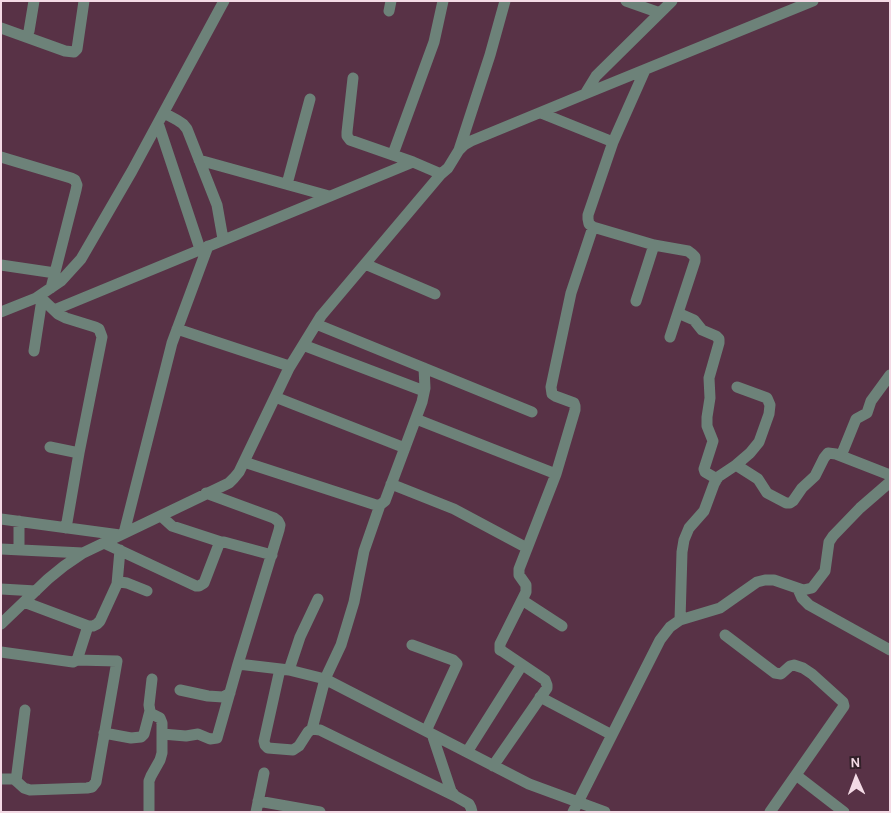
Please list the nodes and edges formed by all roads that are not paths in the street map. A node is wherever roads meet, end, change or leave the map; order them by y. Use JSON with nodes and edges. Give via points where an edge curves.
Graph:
{"nodes":[{"id":1,"x":34,"y":1,"type":"edge"},
{"id":2,"x":84,"y":1,"type":"edge"},
{"id":3,"x":224,"y":1,"type":"edge"},
{"id":4,"x":443,"y":1,"type":"edge"},
{"id":5,"x":505,"y":1,"type":"edge"},
{"id":6,"x":626,"y":1,"type":"edge"},
{"id":7,"x":672,"y":1,"type":"edge"},
{"id":8,"x":813,"y":1,"type":"edge"},
{"id":9,"x":660,"y":13,"type":"junction"},
{"id":10,"x":1,"y":28,"type":"edge"},
{"id":11,"x":27,"y":36,"type":"junction"},
{"id":12,"x":645,"y":70,"type":"junction"},
{"id":13,"x":353,"y":78,"type":"dead end"},
{"id":14,"x":585,"y":94,"type":"junction"},
{"id":15,"x":310,"y":99,"type":"dead end"},
{"id":16,"x":541,"y":113,"type":"junction"},
{"id":17,"x":161,"y":118,"type":"junction"},
{"id":18,"x":613,"y":142,"type":"junction"},
{"id":19,"x":459,"y":150,"type":"junction"},
{"id":20,"x":393,"y":154,"type":"junction"},
{"id":21,"x":1,"y":158,"type":"edge"},
{"id":22,"x":199,"y":160,"type":"junction"},
{"id":23,"x":413,"y":162,"type":"junction"},
{"id":24,"x":441,"y":174,"type":"junction"},
{"id":25,"x":287,"y":184,"type":"junction"},
{"id":26,"x":329,"y":196,"type":"junction"},
{"id":27,"x":593,"y":227,"type":"junction"},
{"id":28,"x":223,"y":240,"type":"junction"},
{"id":29,"x":654,"y":245,"type":"junction"},
{"id":30,"x":204,"y":247,"type":"junction"},
{"id":31,"x":365,"y":264,"type":"junction"},
{"id":32,"x":1,"y":265,"type":"edge"},
{"id":33,"x":55,"y":273,"type":"junction"},
{"id":34,"x":51,"y":288,"type":"junction"},
{"id":35,"x":435,"y":294,"type":"dead end"},
{"id":36,"x":40,"y":298,"type":"junction"},
{"id":37,"x":636,"y":301,"type":"dead end"},
{"id":38,"x":54,"y":310,"type":"junction"},
{"id":39,"x":1,"y":312,"type":"edge"},
{"id":40,"x":678,"y":313,"type":"junction"},
{"id":41,"x":316,"y":324,"type":"junction"},
{"id":42,"x":177,"y":328,"type":"junction"},
{"id":43,"x":670,"y":337,"type":"dead end"},
{"id":44,"x":302,"y":345,"type":"junction"},
{"id":45,"x":34,"y":351,"type":"dead end"},
{"id":46,"x":289,"y":366,"type":"junction"},
{"id":47,"x":424,"y":368,"type":"junction"},
{"id":48,"x":890,"y":375,"type":"edge"},
{"id":49,"x":737,"y":387,"type":"dead end"},
{"id":50,"x":424,"y":391,"type":"junction"},
{"id":51,"x":275,"y":397,"type":"junction"},
{"id":52,"x":532,"y":412,"type":"dead end"},
{"id":53,"x":416,"y":419,"type":"junction"},
{"id":54,"x":50,"y":447,"type":"dead end"},
{"id":55,"x":405,"y":448,"type":"junction"},
{"id":56,"x":79,"y":453,"type":"junction"},
{"id":57,"x":841,"y":456,"type":"junction"},
{"id":58,"x":244,"y":462,"type":"junction"},
{"id":59,"x":736,"y":465,"type":"junction"},
{"id":60,"x":556,"y":474,"type":"junction"},
{"id":61,"x":890,"y":474,"type":"edge"},
{"id":62,"x":717,"y":479,"type":"junction"},
{"id":63,"x":890,"y":482,"type":"edge"},
{"id":64,"x":391,"y":484,"type":"junction"},
{"id":65,"x":206,"y":493,"type":"junction"},
{"id":66,"x":380,"y":505,"type":"junction"},
{"id":67,"x":161,"y":516,"type":"junction"},
{"id":68,"x":1,"y":519,"type":"edge"},
{"id":69,"x":19,"y":522,"type":"junction"},
{"id":70,"x":66,"y":528,"type":"junction"},
{"id":71,"x":122,"y":534,"type":"junction"},
{"id":72,"x":221,"y":542,"type":"junction"},
{"id":73,"x":104,"y":543,"type":"junction"},
{"id":74,"x":527,"y":548,"type":"junction"},
{"id":75,"x":1,"y":549,"type":"edge"},
{"id":76,"x":19,"y":550,"type":"junction"},
{"id":77,"x":120,"y":550,"type":"junction"},
{"id":78,"x":83,"y":553,"type":"junction"},
{"id":79,"x":272,"y":555,"type":"junction"},
{"id":80,"x":117,"y":584,"type":"junction"},
{"id":81,"x":1,"y":588,"type":"edge"},
{"id":82,"x":798,"y":588,"type":"junction"},
{"id":83,"x":36,"y":591,"type":"junction"},
{"id":84,"x":147,"y":591,"type":"dead end"},
{"id":85,"x":318,"y":599,"type":"dead end"},
{"id":86,"x":522,"y":600,"type":"junction"},
{"id":87,"x":24,"y":602,"type":"junction"},
{"id":88,"x":680,"y":620,"type":"junction"},
{"id":89,"x":1,"y":624,"type":"edge"},
{"id":90,"x":88,"y":626,"type":"junction"},
{"id":91,"x":562,"y":626,"type":"dead end"},
{"id":92,"x":725,"y":635,"type":"dead end"},
{"id":93,"x":412,"y":645,"type":"dead end"},
{"id":94,"x":890,"y":650,"type":"edge"},
{"id":95,"x":1,"y":652,"type":"edge"},
{"id":96,"x":76,"y":660,"type":"junction"},
{"id":97,"x":238,"y":664,"type":"junction"},
{"id":98,"x":522,"y":664,"type":"junction"},
{"id":99,"x":285,"y":670,"type":"junction"},
{"id":100,"x":152,"y":678,"type":"dead end"},
{"id":101,"x":324,"y":679,"type":"junction"},
{"id":102,"x":180,"y":690,"type":"dead end"},
{"id":103,"x":230,"y":693,"type":"junction"},
{"id":104,"x":540,"y":697,"type":"junction"},
{"id":105,"x":25,"y":710,"type":"dead end"},
{"id":106,"x":150,"y":711,"type":"junction"},
{"id":107,"x":312,"y":729,"type":"junction"},
{"id":108,"x":104,"y":732,"type":"junction"},
{"id":109,"x":429,"y":732,"type":"junction"},
{"id":110,"x":162,"y":734,"type":"junction"},
{"id":111,"x":612,"y":735,"type":"junction"},
{"id":112,"x":467,"y":752,"type":"junction"},
{"id":113,"x":493,"y":766,"type":"junction"},
{"id":114,"x":264,"y":773,"type":"dead end"},
{"id":115,"x":796,"y":775,"type":"junction"},
{"id":116,"x":1,"y":779,"type":"edge"},
{"id":117,"x":16,"y":781,"type":"junction"},
{"id":118,"x":455,"y":796,"type":"junction"},
{"id":119,"x":257,"y":806,"type":"edge"},
{"id":120,"x":575,"y":807,"type":"edge"},
{"id":121,"x":149,"y":812,"type":"edge"},
{"id":122,"x":320,"y":812,"type":"edge"},
{"id":123,"x":472,"y":812,"type":"edge"},
{"id":124,"x":605,"y":812,"type":"edge"},
{"id":125,"x":770,"y":812,"type":"edge"},
{"id":126,"x":844,"y":812,"type":"edge"}],
"edges":[{"from":1,"to":11,"type":"street"},
{"from":2,"to":11,"type":"street","via":[[74,52]]},
{"from":3,"to":17,"type":"street"},
{"from":4,"to":20,"type":"street","via":[[434,42]]},
{"from":5,"to":19,"type":"street"},
{"from":6,"to":9,"type":"street"},
{"from":7,"to":9,"type":"street"},
{"from":8,"to":12,"type":"street"},
{"from":9,"to":14,"type":"street","via":[[596,76]]},
{"from":10,"to":11,"type":"street"},
{"from":12,"to":14,"type":"street"},
{"from":12,"to":18,"type":"street"},
{"from":13,"to":20,"type":"street","via":[[347,136],[350,140]]},
{"from":14,"to":16,"type":"street"},
{"from":15,"to":25,"type":"street"},
{"from":16,"to":18,"type":"street"},
{"from":16,"to":19,"type":"street","via":[[472,141]]},
{"from":17,"to":22,"type":"street","via":[[183,124]]},
{"from":17,"to":30,"type":"street"},
{"from":17,"to":34,"type":"street","via":[[81,259],[61,282]]},
{"from":18,"to":27,"type":"street","via":[[588,215]]},
{"from":19,"to":24,"type":"street"},
{"from":20,"to":23,"type":"street"},
{"from":21,"to":33,"type":"street","via":[[75,180],[76,190]]},
{"from":22,"to":25,"type":"street"},
{"from":22,"to":28,"type":"street","via":[[217,205]]},
{"from":23,"to":24,"type":"street"},
{"from":23,"to":26,"type":"street"},
{"from":24,"to":31,"type":"street"},
{"from":25,"to":26,"type":"street"},
{"from":26,"to":28,"type":"street"},
{"from":27,"to":29,"type":"street"},
{"from":27,"to":60,"type":"street","via":[[571,293],[551,387],[552,394],[575,406]]},
{"from":28,"to":30,"type":"street"},
{"from":29,"to":37,"type":"street"},
{"from":29,"to":40,"type":"street","via":[[688,251],[695,257]]},
{"from":30,"to":38,"type":"street"},
{"from":30,"to":42,"type":"street"},
{"from":31,"to":35,"type":"street"},
{"from":31,"to":41,"type":"street"},
{"from":32,"to":33,"type":"street"},
{"from":33,"to":34,"type":"street"},
{"from":34,"to":36,"type":"street"},
{"from":36,"to":38,"type":"street"},
{"from":36,"to":39,"type":"street"},
{"from":36,"to":45,"type":"street"},
{"from":38,"to":56,"type":"street","via":[[66,318],[99,329],[102,337]]},
{"from":40,"to":43,"type":"street"},
{"from":40,"to":62,"type":"street","via":[[694,320],[702,330],[719,339],[708,378],[707,426],[713,441],[704,469]]},
{"from":41,"to":44,"type":"street"},
{"from":41,"to":47,"type":"street"},
{"from":42,"to":46,"type":"street"},
{"from":42,"to":71,"type":"street"},
{"from":44,"to":46,"type":"street"},
{"from":44,"to":50,"type":"street"},
{"from":46,"to":51,"type":"street"},
{"from":47,"to":50,"type":"street"},
{"from":47,"to":52,"type":"street"},
{"from":48,"to":57,"type":"street","via":[[871,401],[867,413],[856,419]]},
{"from":49,"to":59,"type":"street","via":[[767,398],[770,406],[759,442]]},
{"from":50,"to":53,"type":"street"},
{"from":51,"to":55,"type":"street"},
{"from":51,"to":58,"type":"street"},
{"from":53,"to":55,"type":"street"},
{"from":53,"to":60,"type":"street"},
{"from":54,"to":56,"type":"street"},
{"from":55,"to":64,"type":"street"},
{"from":56,"to":70,"type":"street"},
{"from":57,"to":59,"type":"street","via":[[828,453],[815,476],[790,503],[767,492],[758,479]]},
{"from":57,"to":61,"type":"street"},
{"from":58,"to":65,"type":"street","via":[[229,482]]},
{"from":58,"to":66,"type":"street"},
{"from":59,"to":62,"type":"street"},
{"from":60,"to":74,"type":"street"},
{"from":62,"to":88,"type":"street","via":[[704,511],[689,528],[684,540]]},
{"from":63,"to":82,"type":"street","via":[[833,536],[829,542],[825,571],[812,588]]},
{"from":64,"to":66,"type":"street","via":[[385,501]]},
{"from":64,"to":74,"type":"street","via":[[454,509]]},
{"from":65,"to":67,"type":"street"},
{"from":65,"to":79,"type":"street","via":[[278,521],[280,526]]},
{"from":66,"to":101,"type":"street","via":[[364,551],[341,646]]},
{"from":67,"to":71,"type":"street"},
{"from":67,"to":72,"type":"street","via":[[172,526]]},
{"from":68,"to":69,"type":"street"},
{"from":69,"to":70,"type":"street"},
{"from":69,"to":76,"type":"street"},
{"from":70,"to":71,"type":"street"},
{"from":71,"to":73,"type":"street"},
{"from":72,"to":77,"type":"street","via":[[204,583],[199,586]]},
{"from":72,"to":79,"type":"street"},
{"from":73,"to":77,"type":"street"},
{"from":73,"to":78,"type":"street"},
{"from":74,"to":86,"type":"street","via":[[518,573],[527,588]]},
{"from":75,"to":76,"type":"street"},
{"from":76,"to":78,"type":"street"},
{"from":77,"to":80,"type":"street"},
{"from":78,"to":83,"type":"street"},
{"from":79,"to":97,"type":"street"},
{"from":80,"to":84,"type":"street","via":[[127,583]]},
{"from":80,"to":90,"type":"street","via":[[100,621]]},
{"from":81,"to":83,"type":"street"},
{"from":82,"to":88,"type":"street","via":[[774,580],[757,582],[720,608]]},
{"from":82,"to":94,"type":"street","via":[[809,605]]},
{"from":83,"to":87,"type":"street"},
{"from":85,"to":99,"type":"street"},
{"from":86,"to":91,"type":"street"},
{"from":86,"to":98,"type":"street","via":[[499,647]]},
{"from":87,"to":89,"type":"street"},
{"from":87,"to":90,"type":"street"},
{"from":88,"to":111,"type":"street","via":[[660,640]]},
{"from":90,"to":96,"type":"street"},
{"from":92,"to":115,"type":"street","via":[[775,673],[781,674],[794,665],[804,668],[843,702],[844,708]]},
{"from":93,"to":109,"type":"street","via":[[457,664]]},
{"from":95,"to":96,"type":"street","via":[[69,662]]},
{"from":96,"to":108,"type":"street","via":[[117,661]]},
{"from":97,"to":99,"type":"street"},
{"from":97,"to":103,"type":"street"},
{"from":98,"to":104,"type":"street","via":[[545,680],[547,685]]},
{"from":98,"to":112,"type":"street"},
{"from":99,"to":101,"type":"street"},
{"from":99,"to":107,"type":"street","via":[[265,745],[294,750]]},
{"from":100,"to":106,"type":"street"},
{"from":101,"to":107,"type":"street"},
{"from":101,"to":109,"type":"street"},
{"from":102,"to":103,"type":"street","via":[[223,697]]},
{"from":103,"to":110,"type":"street","via":[[217,738],[198,734]]},
{"from":104,"to":111,"type":"street"},
{"from":104,"to":113,"type":"street"},
{"from":105,"to":117,"type":"street"},
{"from":106,"to":108,"type":"street","via":[[141,737]]},
{"from":106,"to":110,"type":"street","via":[[160,718]]},
{"from":107,"to":118,"type":"street"},
{"from":108,"to":117,"type":"street","via":[[96,782],[92,787],[30,790]]},
{"from":109,"to":112,"type":"street"},
{"from":109,"to":118,"type":"street"},
{"from":110,"to":121,"type":"street","via":[[162,753],[150,776]]},
{"from":111,"to":120,"type":"street"},
{"from":112,"to":113,"type":"street"},
{"from":113,"to":120,"type":"street"},
{"from":114,"to":119,"type":"street"},
{"from":115,"to":125,"type":"street"},
{"from":115,"to":126,"type":"street"},
{"from":116,"to":117,"type":"street"},
{"from":118,"to":123,"type":"street","via":[[468,804]]},
{"from":119,"to":122,"type":"street"},
{"from":120,"to":124,"type":"street"}]}
